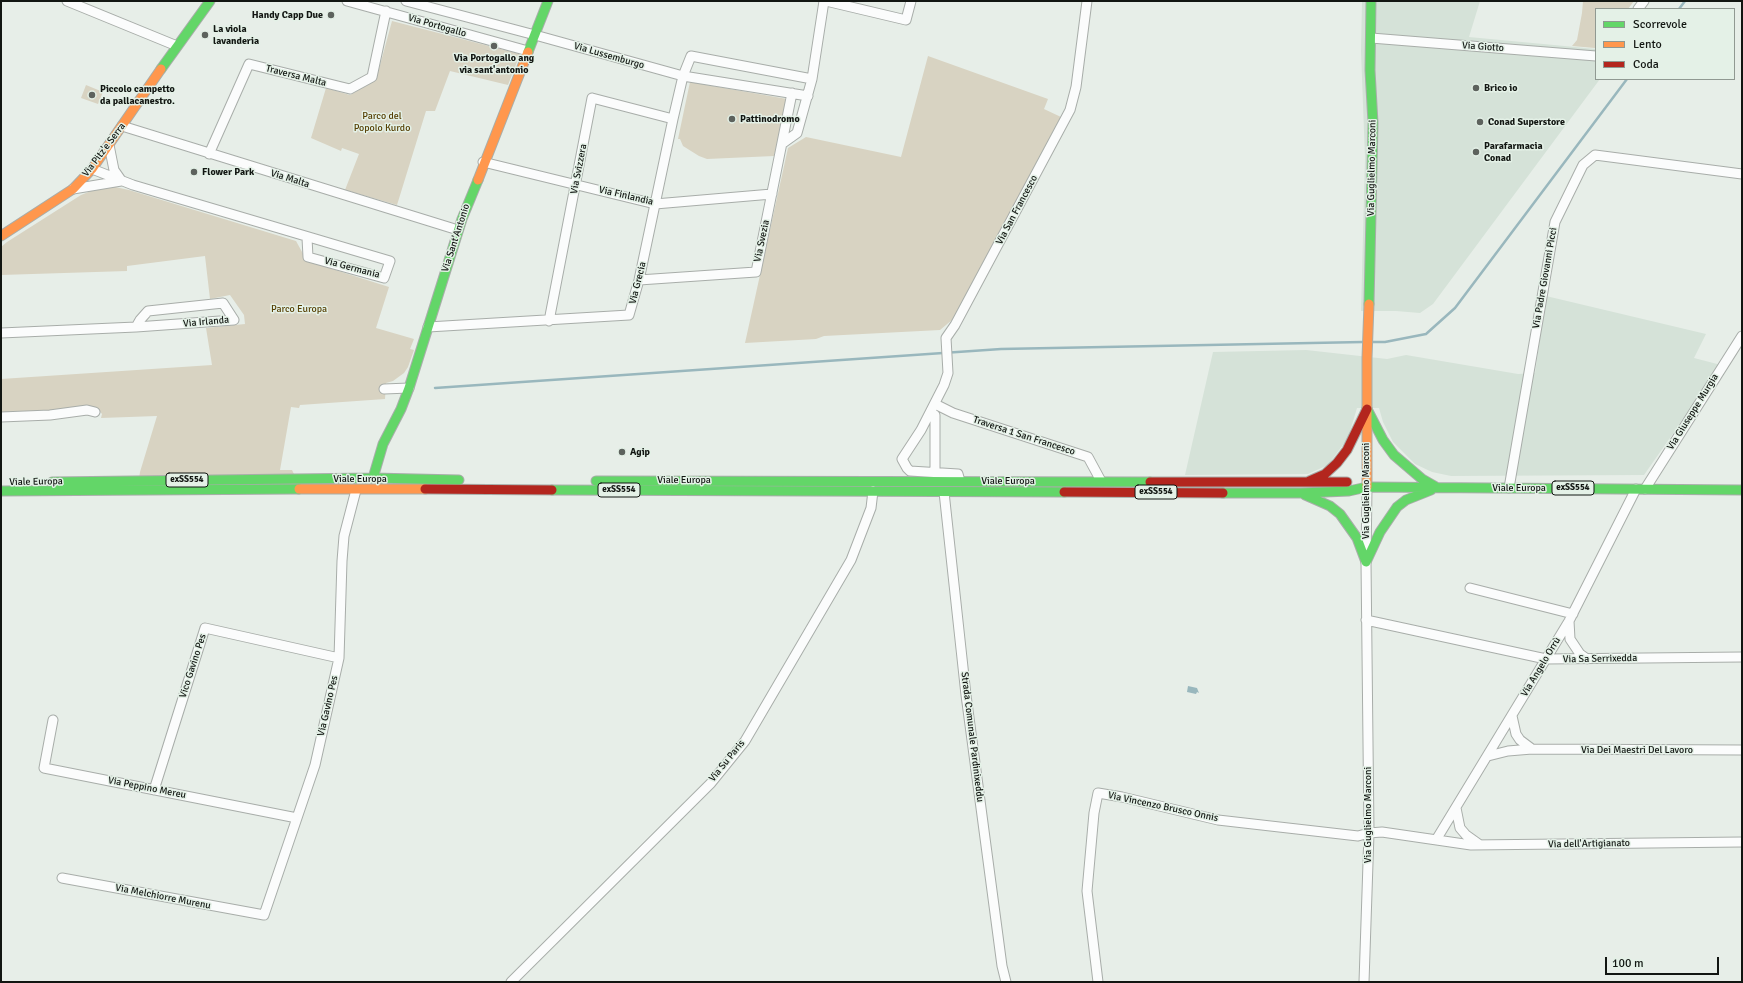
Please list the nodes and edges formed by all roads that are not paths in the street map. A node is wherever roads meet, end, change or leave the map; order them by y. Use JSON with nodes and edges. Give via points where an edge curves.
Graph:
{"nodes":[{"id":1,"x":67,"y":1,"type":"edge"},
{"id":2,"x":210,"y":1,"type":"edge"},
{"id":3,"x":347,"y":1,"type":"edge"},
{"id":4,"x":406,"y":1,"type":"edge"},
{"id":5,"x":548,"y":1,"type":"edge"},
{"id":6,"x":825,"y":1,"type":"edge"},
{"id":7,"x":911,"y":1,"type":"edge"},
{"id":8,"x":1087,"y":1,"type":"edge"},
{"id":9,"x":1371,"y":1,"type":"edge"},
{"id":10,"x":386,"y":11,"type":"junction"},
{"id":11,"x":535,"y":35,"type":"junction"},
{"id":12,"x":1371,"y":38,"type":"junction"},
{"id":13,"x":177,"y":46,"type":"junction"},
{"id":14,"x":528,"y":52,"type":"junction"},
{"id":15,"x":1595,"y":56,"type":"edge"},
{"id":16,"x":683,"y":76,"type":"junction"},
{"id":17,"x":812,"y":79,"type":"junction"},
{"id":18,"x":792,"y":93,"type":"junction"},
{"id":19,"x":808,"y":96,"type":"junction"},
{"id":20,"x":673,"y":119,"type":"junction"},
{"id":21,"x":122,"y":126,"type":"junction"},
{"id":22,"x":783,"y":144,"type":"junction"},
{"id":23,"x":108,"y":145,"type":"junction"},
{"id":24,"x":209,"y":154,"type":"junction"},
{"id":25,"x":483,"y":162,"type":"junction"},
{"id":26,"x":92,"y":169,"type":"junction"},
{"id":27,"x":1742,"y":174,"type":"edge"},
{"id":28,"x":122,"y":181,"type":"junction"},
{"id":29,"x":577,"y":184,"type":"junction"},
{"id":30,"x":73,"y":189,"type":"junction"},
{"id":31,"x":772,"y":194,"type":"junction"},
{"id":32,"x":655,"y":204,"type":"junction"},
{"id":33,"x":458,"y":230,"type":"junction"},
{"id":34,"x":1,"y":236,"type":"edge"},
{"id":35,"x":307,"y":238,"type":"junction"},
{"id":36,"x":639,"y":280,"type":"junction"},
{"id":37,"x":549,"y":321,"type":"junction"},
{"id":38,"x":136,"y":327,"type":"junction"},
{"id":39,"x":428,"y":327,"type":"junction"},
{"id":40,"x":1,"y":332,"type":"edge"},
{"id":41,"x":1742,"y":336,"type":"edge"},
{"id":42,"x":409,"y":388,"type":"junction"},
{"id":43,"x":384,"y":389,"type":"dead end"},
{"id":44,"x":933,"y":408,"type":"junction"},
{"id":45,"x":1367,"y":409,"type":"junction"},
{"id":46,"x":95,"y":412,"type":"dead end"},
{"id":47,"x":1,"y":417,"type":"edge"},
{"id":48,"x":935,"y":472,"type":"junction"},
{"id":49,"x":373,"y":478,"type":"junction"},
{"id":50,"x":960,"y":481,"type":"junction"},
{"id":51,"x":1101,"y":481,"type":"junction"},
{"id":52,"x":1,"y":482,"type":"edge"},
{"id":53,"x":1305,"y":482,"type":"junction"},
{"id":54,"x":1367,"y":487,"type":"junction"},
{"id":55,"x":1436,"y":488,"type":"junction"},
{"id":56,"x":1510,"y":488,"type":"junction"},
{"id":57,"x":1641,"y":489,"type":"junction"},
{"id":58,"x":356,"y":490,"type":"junction"},
{"id":59,"x":1742,"y":490,"type":"edge"},
{"id":60,"x":1,"y":491,"type":"edge"},
{"id":61,"x":873,"y":492,"type":"junction"},
{"id":62,"x":944,"y":492,"type":"junction"},
{"id":63,"x":1301,"y":493,"type":"junction"},
{"id":64,"x":1366,"y":562,"type":"junction"},
{"id":65,"x":1470,"y":588,"type":"dead end"},
{"id":66,"x":1571,"y":617,"type":"junction"},
{"id":67,"x":1366,"y":620,"type":"junction"},
{"id":68,"x":1742,"y":657,"type":"edge"},
{"id":69,"x":339,"y":658,"type":"junction"},
{"id":70,"x":1587,"y":659,"type":"junction"},
{"id":71,"x":1546,"y":660,"type":"junction"},
{"id":72,"x":1512,"y":716,"type":"junction"},
{"id":73,"x":53,"y":720,"type":"dead end"},
{"id":74,"x":1532,"y":749,"type":"junction"},
{"id":75,"x":1742,"y":750,"type":"edge"},
{"id":76,"x":1488,"y":756,"type":"junction"},
{"id":77,"x":154,"y":790,"type":"junction"},
{"id":78,"x":1456,"y":808,"type":"junction"},
{"id":79,"x":297,"y":818,"type":"junction"},
{"id":80,"x":1369,"y":833,"type":"junction"},
{"id":81,"x":1436,"y":840,"type":"junction"},
{"id":82,"x":1742,"y":842,"type":"edge"},
{"id":83,"x":1481,"y":846,"type":"junction"},
{"id":84,"x":62,"y":878,"type":"dead end"},
{"id":85,"x":264,"y":915,"type":"joint"},
{"id":86,"x":512,"y":982,"type":"edge"},
{"id":87,"x":1006,"y":982,"type":"edge"},
{"id":88,"x":1098,"y":982,"type":"edge"},
{"id":89,"x":1364,"y":982,"type":"edge"}],
"edges":[{"from":1,"to":13,"type":"street"},
{"from":2,"to":13,"type":"main road","name":"Via Pitz'e Serra"},
{"from":3,"to":10,"type":"street","name":"Via Portogallo"},
{"from":4,"to":11,"type":"street","name":"Via Portogallo"},
{"from":5,"to":11,"type":"main road","name":"Via Sant'Antonio"},
{"from":6,"to":7,"type":"street","via":[[906,20]]},
{"from":6,"to":17,"type":"street"},
{"from":8,"to":44,"type":"street","name":"Via San Francesco","via":[[1076,87],[1070,110],[946,338],[948,373]]},
{"from":9,"to":12,"type":"main road","name":"Via Guglielmo Marconi"},
{"from":10,"to":14,"type":"street","name":"Via Portogallo"},
{"from":10,"to":24,"type":"street","name":"Traversa Malta","via":[[372,77],[350,90],[249,64]]},
{"from":11,"to":14,"type":"main road","name":"Via Sant'Antonio"},
{"from":11,"to":16,"type":"street","name":"Via Lussemburgo"},
{"from":12,"to":15,"type":"street","name":"Via Giotto"},
{"from":12,"to":45,"type":"main road","name":"Via Guglielmo Marconi","via":[[1373,123]]},
{"from":13,"to":21,"type":"main road","name":"Via Pitz'e Serra"},
{"from":14,"to":25,"type":"main road","name":"Via Sant'Antonio"},
{"from":16,"to":17,"type":"street","via":[[691,56]]},
{"from":16,"to":18,"type":"street","name":"Via Lussemburgo"},
{"from":16,"to":20,"type":"street","name":"Via Grecia"},
{"from":17,"to":19,"type":"street"},
{"from":18,"to":19,"type":"street","name":"Via Lussemburgo"},
{"from":18,"to":22,"type":"street","name":"Via Svezia"},
{"from":19,"to":22,"type":"street","via":[[797,133]]},
{"from":20,"to":29,"type":"street","name":"Via Svizzera","via":[[592,98]]},
{"from":20,"to":32,"type":"street","name":"Via Grecia"},
{"from":21,"to":23,"type":"main road","name":"Via Pitz'e Serra"},
{"from":21,"to":24,"type":"street","name":"Via Malta"},
{"from":22,"to":31,"type":"street","name":"Via Svezia"},
{"from":23,"to":26,"type":"main road","name":"Via Pitz'e Serra"},
{"from":23,"to":28,"type":"street","via":[[114,170]]},
{"from":24,"to":33,"type":"street","name":"Via Malta"},
{"from":25,"to":29,"type":"street","name":"Via Finlandia"},
{"from":25,"to":33,"type":"main road","name":"Via Sant'Antonio"},
{"from":26,"to":28,"type":"street","name":"Via Germania"},
{"from":26,"to":30,"type":"main road","name":"Via Pitz'e Serra"},
{"from":27,"to":56,"type":"street","name":"Via Padre Giovanni Picci","via":[[1595,155],[1583,165],[1555,222]]},
{"from":28,"to":30,"type":"street","name":"Via Germania"},
{"from":28,"to":35,"type":"street","name":"Via Germania"},
{"from":29,"to":32,"type":"street","name":"Via Finlandia"},
{"from":29,"to":37,"type":"street","name":"Via Svizzera"},
{"from":30,"to":34,"type":"main road","name":"Via Pitz'e Serra"},
{"from":31,"to":32,"type":"street","name":"Via Finlandia"},
{"from":31,"to":36,"type":"street","name":"Via Svezia","via":[[756,272]]},
{"from":32,"to":36,"type":"street","name":"Via Grecia"},
{"from":33,"to":39,"type":"main road","name":"Via Sant'Antonio"},
{"from":35,"to":35,"type":"street","name":"Via Germania","via":[[308,256],[384,278],[390,261]]},
{"from":36,"to":37,"type":"street","name":"Via Grecia","via":[[629,316]]},
{"from":37,"to":39,"type":"street","name":"Via Grecia"},
{"from":38,"to":38,"type":"street","name":"Via Irlanda","via":[[226,320],[234,320],[223,304],[148,311]]},
{"from":38,"to":40,"type":"street","name":"Via Irlanda"},
{"from":39,"to":42,"type":"main road","name":"Via Sant'Antonio"},
{"from":41,"to":57,"type":"street","name":"Via Giuseppe Murgia"},
{"from":42,"to":43,"type":"street"},
{"from":42,"to":49,"type":"main road","name":"Via Sant'Antonio","via":[[383,444]]},
{"from":44,"to":48,"type":"street"},
{"from":44,"to":48,"type":"street","name":"Via San Francesco","via":[[902,458],[910,471]]},
{"from":44,"to":51,"type":"street","name":"Traversa 1 San Francesco","via":[[1088,457]]},
{"from":45,"to":53,"type":"main road","via":[[1348,450],[1337,463],[1325,474]]},
{"from":45,"to":54,"type":"main road","name":"Via Guglielmo Marconi"},
{"from":45,"to":55,"type":"main road","via":[[1394,455]]},
{"from":46,"to":47,"type":"street","via":[[87,410]]},
{"from":48,"to":50,"type":"street","name":"Via San Francesco","via":[[958,474]]},
{"from":49,"to":50,"type":"main road","name":"Viale Europa","number":"exSS554","via":[[511,482]]},
{"from":49,"to":52,"type":"main road","name":"Viale Europa","number":"exSS554"},
{"from":50,"to":51,"type":"main road","name":"Viale Europa","number":"exSS554"},
{"from":51,"to":53,"type":"main road","name":"Viale Europa","number":"exSS554"},
{"from":53,"to":54,"type":"main road","name":"Viale Europa","number":"exSS554","via":[[1348,482]]},
{"from":54,"to":55,"type":"main road","name":"Viale Europa","number":"exSS554"},
{"from":54,"to":63,"type":"main road","name":"Viale Europa","number":"exSS554","via":[[1349,492]]},
{"from":54,"to":64,"type":"street","name":"Via Guglielmo Marconi"},
{"from":55,"to":56,"type":"main road","name":"Viale Europa","number":"exSS554"},
{"from":55,"to":64,"type":"main road","via":[[1406,500],[1397,507],[1380,532]]},
{"from":56,"to":57,"type":"main road","name":"Viale Europa","number":"exSS554"},
{"from":57,"to":59,"type":"main road","name":"Viale Europa","number":"exSS554"},
{"from":57,"to":66,"type":"street","name":"Via Angelo Orrù"},
{"from":58,"to":60,"type":"main road","name":"Viale Europa","number":"exSS554"},
{"from":58,"to":61,"type":"main road","name":"Viale Europa","number":"exSS554"},
{"from":58,"to":69,"type":"street","name":"Via Gavino Pes","via":[[344,536]]},
{"from":61,"to":62,"type":"main road","name":"Viale Europa","number":"exSS554"},
{"from":61,"to":86,"type":"street","name":"Via Su Paris","via":[[872,508],[851,560],[745,741],[711,783]]},
{"from":62,"to":63,"type":"main road","name":"Viale Europa","number":"exSS554"},
{"from":62,"to":87,"type":"street","name":"Strada Comunale Pardinixeddu","via":[[966,694]]},
{"from":63,"to":64,"type":"main road","via":[[1330,506],[1340,514],[1357,538]]},
{"from":64,"to":67,"type":"street","name":"Via Guglielmo Marconi"},
{"from":65,"to":66,"type":"street"},
{"from":66,"to":70,"type":"street","via":[[1570,639],[1580,654]]},
{"from":66,"to":71,"type":"street","name":"Via Angelo Orrù"},
{"from":67,"to":71,"type":"street","name":"Via Sa Serrixedda"},
{"from":67,"to":80,"type":"street","name":"Via Guglielmo Marconi"},
{"from":68,"to":70,"type":"street","name":"Via Sa Serrixedda"},
{"from":69,"to":77,"type":"street","name":"Vico Gavino Pes","via":[[205,628]]},
{"from":69,"to":79,"type":"street","name":"Via Gavino Pes","via":[[315,765]]},
{"from":70,"to":71,"type":"street","name":"Via Sa Serrixedda"},
{"from":71,"to":72,"type":"street","name":"Via Angelo Orrù"},
{"from":72,"to":74,"type":"street","via":[[1516,734]]},
{"from":72,"to":76,"type":"street","name":"Via Angelo Orrù"},
{"from":73,"to":77,"type":"street","name":"Via Peppino Mereu","via":[[44,768]]},
{"from":74,"to":75,"type":"street","name":"Via Dei Maestri Del Lavoro"},
{"from":74,"to":76,"type":"street","name":"Via Dei Maestri Del Lavoro"},
{"from":76,"to":78,"type":"street","name":"Via Angelo Orrù"},
{"from":77,"to":79,"type":"street","name":"Via Peppino Mereu"},
{"from":78,"to":81,"type":"street","name":"Via Angelo Orrù"},
{"from":78,"to":83,"type":"street","via":[[1460,828]]},
{"from":79,"to":85,"type":"street","name":"Via Gavino Pes"},
{"from":80,"to":81,"type":"street","name":"Via dell'Artigianato","via":[[1382,832]]},
{"from":80,"to":88,"type":"street","name":"Via Vincenzo Brusco Onnis","via":[[1358,836],[1346,835],[1218,820],[1122,796],[1098,793],[1087,891]]},
{"from":80,"to":89,"type":"street","name":"Via Guglielmo Marconi"},
{"from":81,"to":83,"type":"street","name":"Via dell'Artigianato"},
{"from":82,"to":83,"type":"street","name":"Via dell'Artigianato"},
{"from":84,"to":85,"type":"street","name":"Via Melchiorre Murenu"}]}
